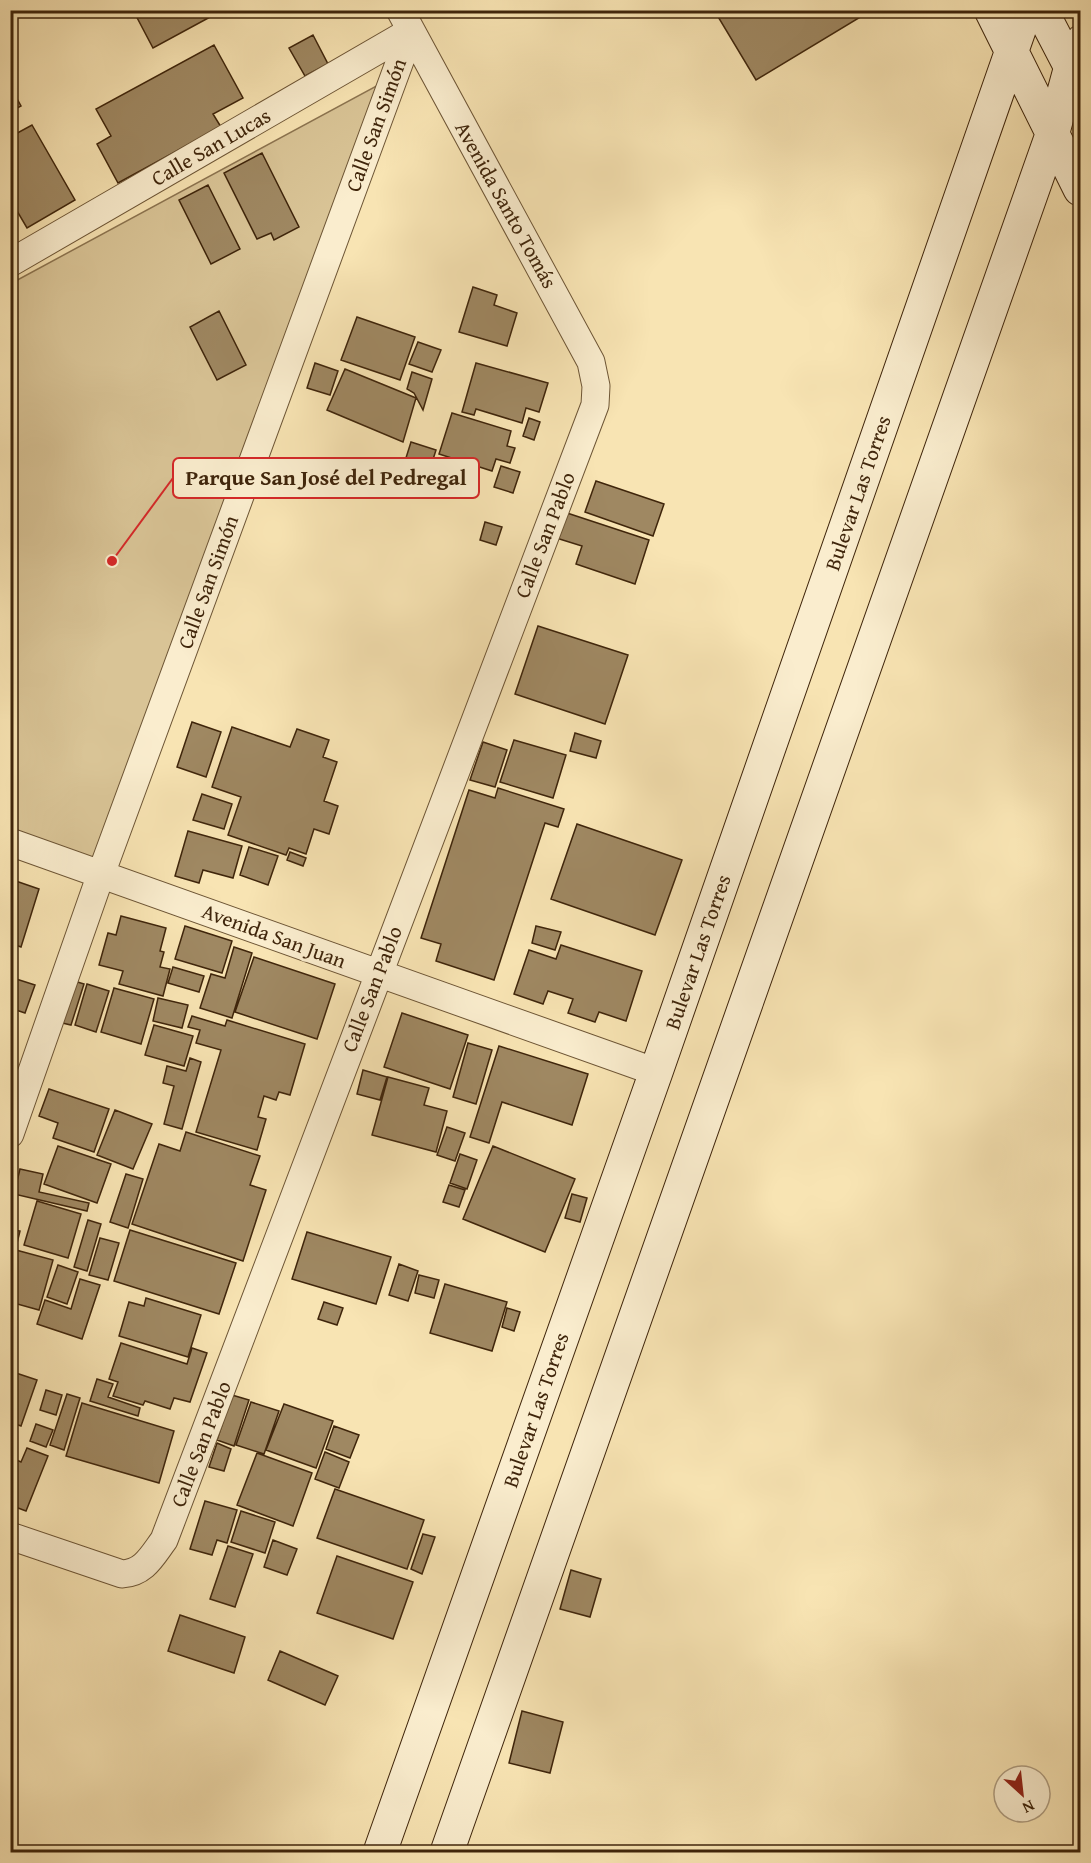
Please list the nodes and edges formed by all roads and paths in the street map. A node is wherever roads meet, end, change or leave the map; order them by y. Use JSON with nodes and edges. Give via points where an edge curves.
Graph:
{"nodes":[{"id":1,"x":991,"y":10,"type":"edge"},
{"id":2,"x":1026,"y":10,"type":"edge"},
{"id":3,"x":1041,"y":10,"type":"edge"},
{"id":4,"x":406,"y":21,"type":"edge"},
{"id":5,"x":1012,"y":50,"type":"junction"},
{"id":6,"x":1077,"y":63,"type":"edge"},
{"id":7,"x":1053,"y":132,"type":"junction"},
{"id":8,"x":1080,"y":189,"type":"edge"},
{"id":9,"x":10,"y":263,"type":"edge"},
{"id":10,"x":595,"y":405,"type":"joint"},
{"id":11,"x":10,"y":842,"type":"edge"},
{"id":12,"x":101,"y":874,"type":"junction"},
{"id":13,"x":378,"y":973,"type":"junction"},
{"id":14,"x":656,"y":1072,"type":"junction"},
{"id":15,"x":10,"y":1134,"type":"edge"},
{"id":16,"x":10,"y":1536,"type":"edge"},
{"id":17,"x":380,"y":1852,"type":"edge"},
{"id":18,"x":447,"y":1852,"type":"edge"}],
"edges":[{"from":1,"to":5,"type":"street"},
{"from":2,"to":5,"type":"street","name":"Bulevar Las Torres"},
{"from":3,"to":6,"type":"street"},
{"from":4,"to":9,"type":"street","name":"Calle San Lucas"},
{"from":4,"to":10,"type":"street","name":"Avenida Santo Tomás","via":[[591,362]]},
{"from":4,"to":12,"type":"street","name":"Calle San Simón"},
{"from":5,"to":7,"type":"street"},
{"from":5,"to":14,"type":"street","name":"Bulevar Las Torres"},
{"from":6,"to":7,"type":"street"},
{"from":7,"to":8,"type":"street"},
{"from":7,"to":18,"type":"street"},
{"from":10,"to":13,"type":"street","name":"Calle San Pablo"},
{"from":11,"to":12,"type":"street","name":"Avenida San Juan"},
{"from":12,"to":13,"type":"street","name":"Avenida San Juan"},
{"from":12,"to":15,"type":"street","name":"Calle San Simón"},
{"from":13,"to":14,"type":"street","name":"Avenida San Juan"},
{"from":13,"to":16,"type":"street","name":"Calle San Pablo","via":[[164,1540],[142,1568],[133,1574],[122,1574]]},
{"from":14,"to":17,"type":"street","name":"Bulevar Las Torres"}]}
